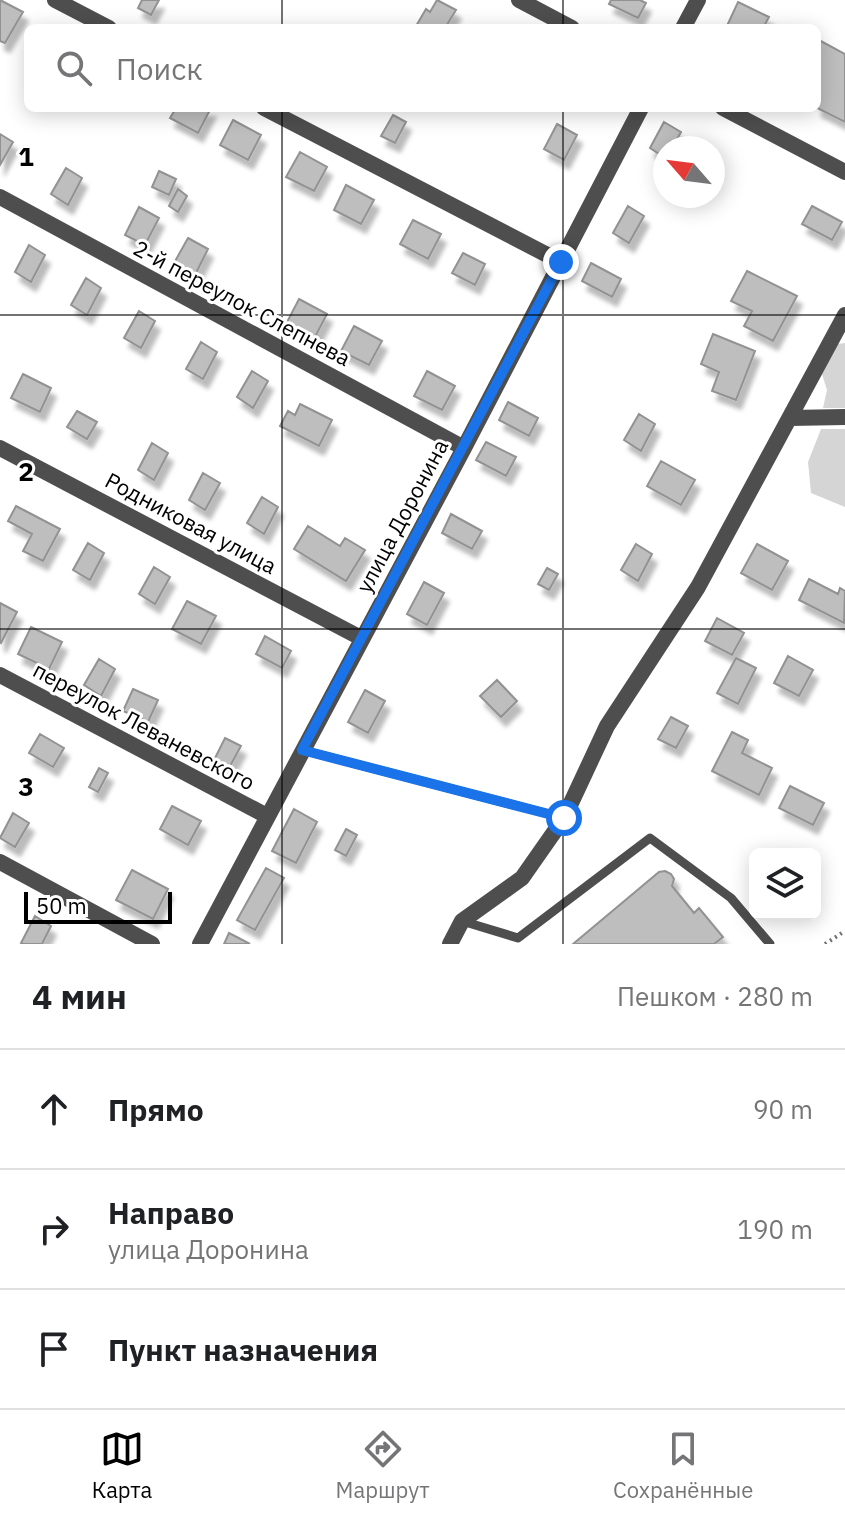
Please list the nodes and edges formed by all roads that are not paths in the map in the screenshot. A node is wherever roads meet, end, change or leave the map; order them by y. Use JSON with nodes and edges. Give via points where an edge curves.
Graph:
{"nodes":[{"id":1,"x":55,"y":0,"type":"edge"},
{"id":2,"x":519,"y":0,"type":"edge"},
{"id":3,"x":698,"y":0,"type":"edge"},
{"id":4,"x":101,"y":24,"type":"edge"},
{"id":5,"x":564,"y":24,"type":"edge"},
{"id":6,"x":685,"y":24,"type":"edge"},
{"id":7,"x":272,"y":112,"type":"edge"},
{"id":8,"x":639,"y":112,"type":"edge"},
{"id":9,"x":731,"y":112,"type":"edge"},
{"id":10,"x":845,"y":172,"type":"edge"},
{"id":11,"x":0,"y":197,"type":"edge"},
{"id":12,"x":561,"y":262,"type":"junction"},
{"id":13,"x":845,"y":315,"type":"edge"},
{"id":14,"x":845,"y":417,"type":"edge"},
{"id":15,"x":790,"y":418,"type":"junction"},
{"id":16,"x":0,"y":448,"type":"edge"},
{"id":17,"x":464,"y":448,"type":"junction"},
{"id":18,"x":361,"y":638,"type":"junction"},
{"id":19,"x":0,"y":675,"type":"edge"},
{"id":20,"x":302,"y":750,"type":"junction"},
{"id":21,"x":267,"y":816,"type":"junction"},
{"id":22,"x":564,"y":818,"type":"junction"},
{"id":23,"x":0,"y":862,"type":"edge"},
{"id":24,"x":462,"y":921,"type":"junction"},
{"id":25,"x":152,"y":944,"type":"edge"},
{"id":26,"x":200,"y":944,"type":"edge"},
{"id":27,"x":450,"y":944,"type":"edge"},
{"id":28,"x":770,"y":944,"type":"edge"}],
"edges":[{"from":1,"to":4,"type":"street"},
{"from":2,"to":5,"type":"street"},
{"from":3,"to":6,"type":"street"},
{"from":7,"to":12,"type":"street"},
{"from":8,"to":12,"type":"street","name":"улица Доронина"},
{"from":9,"to":10,"type":"street"},
{"from":11,"to":17,"type":"street","name":"2-й переулок Слепнева"},
{"from":12,"to":17,"type":"street","name":"улица Доронина"},
{"from":13,"to":15,"type":"street"},
{"from":14,"to":15,"type":"street"},
{"from":15,"to":22,"type":"street","via":[[698,587],[607,726]]},
{"from":16,"to":18,"type":"street","name":"Родниковая улица"},
{"from":17,"to":18,"type":"street","name":"улица Доронина"},
{"from":18,"to":20,"type":"street","name":"улица Доронина"},
{"from":19,"to":21,"type":"street","name":"переулок Леваневского"},
{"from":20,"to":21,"type":"street","name":"улица Доронина"},
{"from":20,"to":22,"type":"lane"},
{"from":21,"to":26,"type":"street","name":"улица Доронина"},
{"from":22,"to":24,"type":"street","via":[[522,878]]},
{"from":23,"to":25,"type":"street"},
{"from":24,"to":27,"type":"street"},
{"from":24,"to":28,"type":"lane","via":[[518,938],[650,838],[731,898]]}]}
